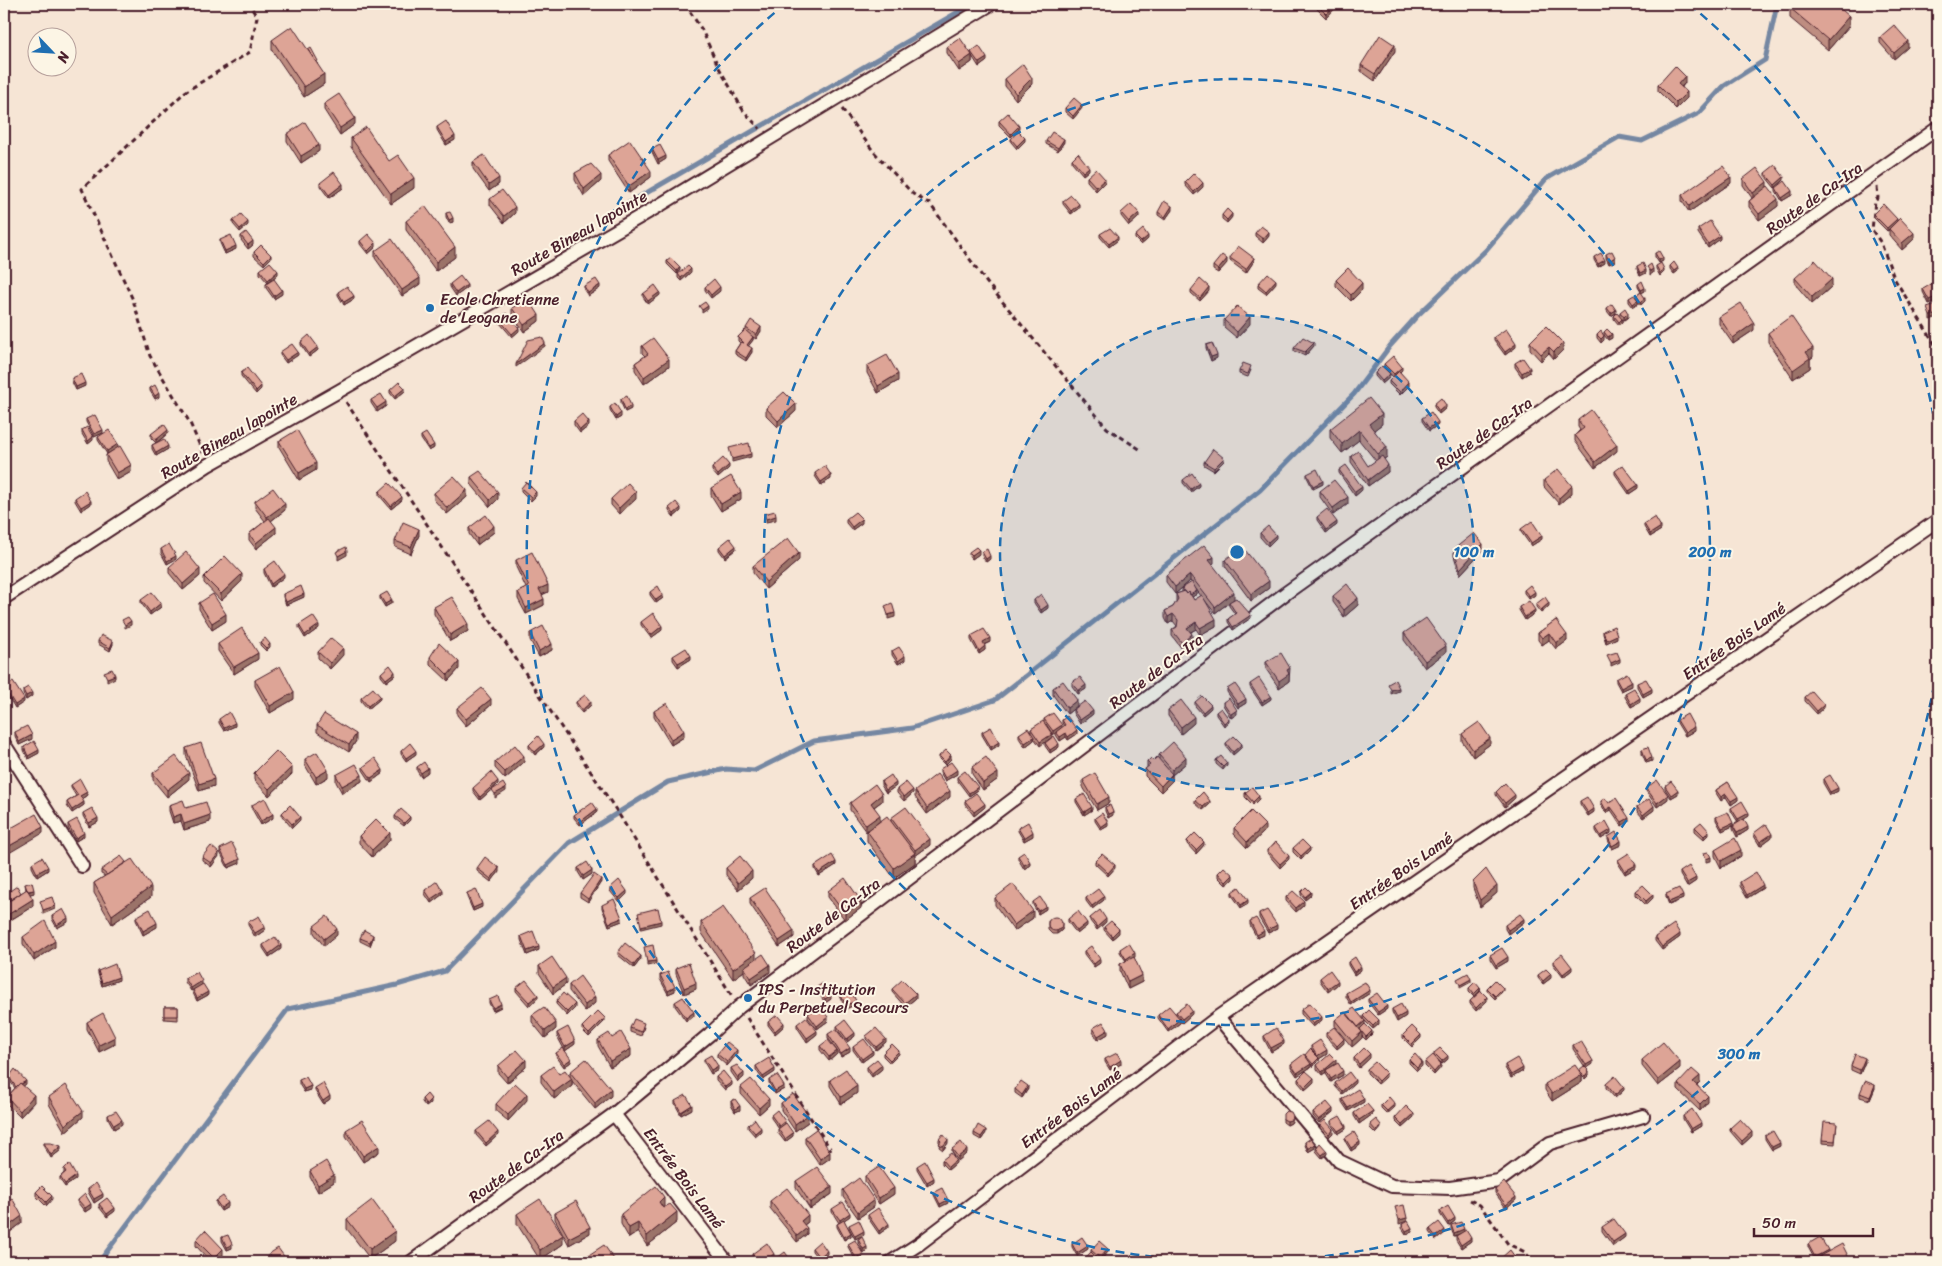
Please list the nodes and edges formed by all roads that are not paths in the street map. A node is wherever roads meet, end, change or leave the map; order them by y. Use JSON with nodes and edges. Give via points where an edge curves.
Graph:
{"nodes":[{"id":1,"x":991,"y":4,"type":"edge"},
{"id":2,"x":1938,"y":128,"type":"edge"},
{"id":3,"x":1938,"y":520,"type":"edge"},
{"id":4,"x":4,"y":598,"type":"edge"},
{"id":5,"x":4,"y":744,"type":"edge"},
{"id":6,"x":82,"y":866,"type":"dead end"},
{"id":7,"x":1218,"y":1017,"type":"junction"},
{"id":8,"x":614,"y":1114,"type":"junction"},
{"id":9,"x":1643,"y":1116,"type":"dead end"},
{"id":10,"x":411,"y":1262,"type":"edge"},
{"id":11,"x":728,"y":1262,"type":"edge"},
{"id":12,"x":891,"y":1262,"type":"edge"}],
"edges":[{"from":1,"to":4,"type":"street","name":"Route Bineau lapointe","via":[[647,213],[208,465]]},
{"from":2,"to":8,"type":"street","name":"Route de Ca-Ira","via":[[1286,593],[739,1007]]},
{"from":3,"to":7,"type":"street","name":"Entrée Bois Lamé"},
{"from":5,"to":6,"type":"street"},
{"from":7,"to":9,"type":"street","via":[[1339,1161],[1392,1186],[1450,1188],[1499,1181],[1550,1143]]},
{"from":7,"to":12,"type":"street","name":"Entrée Bois Lamé"},
{"from":8,"to":10,"type":"street","name":"Route de Ca-Ira"},
{"from":8,"to":11,"type":"street","name":"Entrée Bois Lamé"}]}
